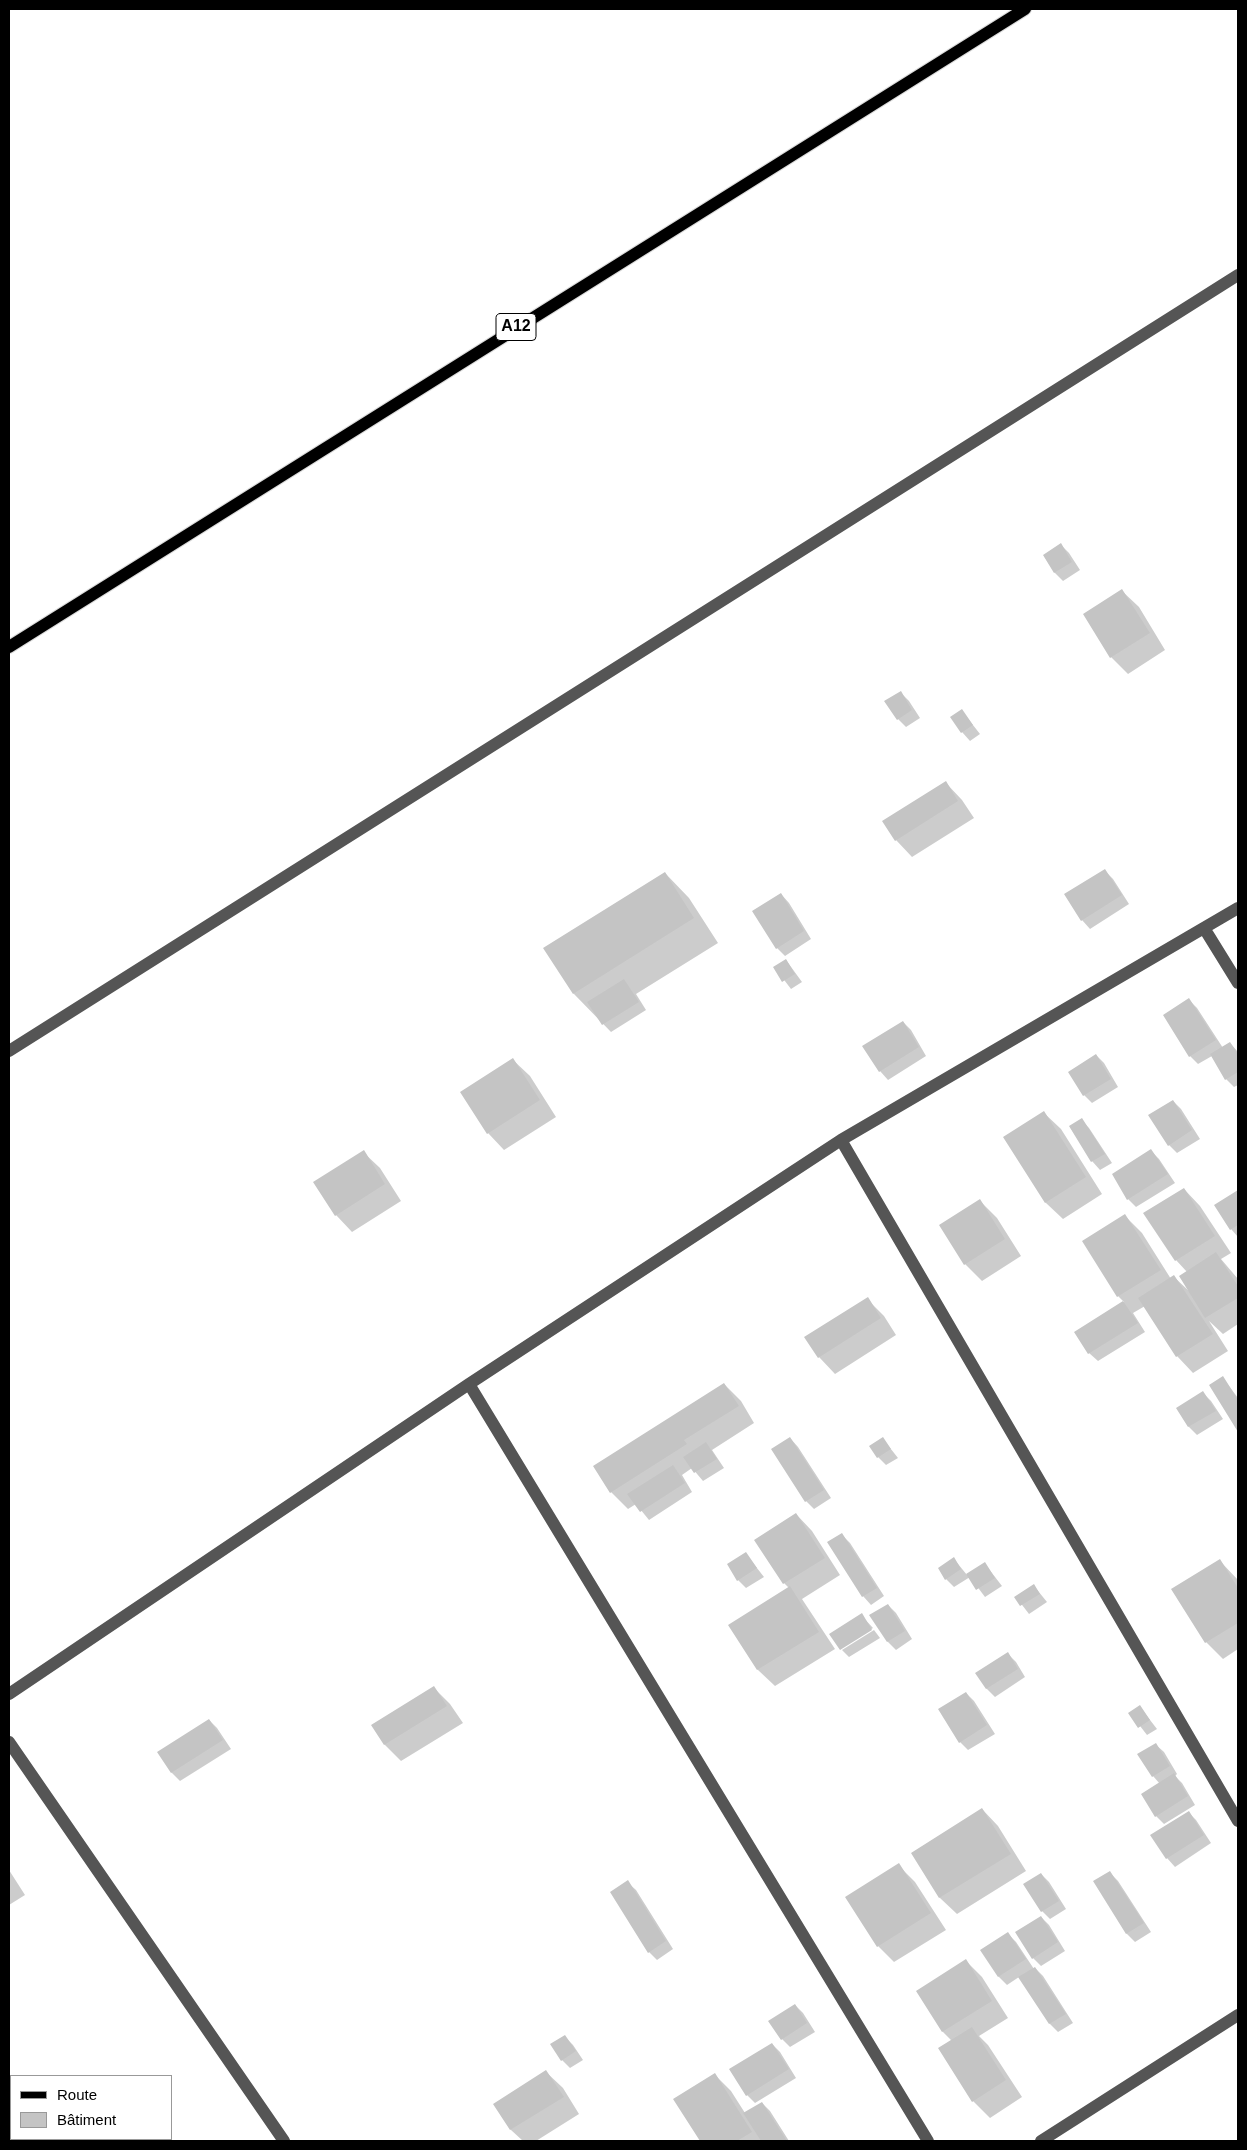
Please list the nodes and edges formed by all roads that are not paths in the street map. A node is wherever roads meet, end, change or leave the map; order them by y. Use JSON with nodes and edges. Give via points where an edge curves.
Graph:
{"nodes":[{"id":1,"x":1025,"y":9,"type":"edge"},
{"id":2,"x":1238,"y":275,"type":"edge"},
{"id":3,"x":9,"y":647,"type":"edge"},
{"id":4,"x":1238,"y":908,"type":"edge"},
{"id":5,"x":1204,"y":928,"type":"junction"},
{"id":6,"x":1238,"y":983,"type":"edge"},
{"id":7,"x":9,"y":1051,"type":"edge"},
{"id":8,"x":841,"y":1140,"type":"junction"},
{"id":9,"x":469,"y":1384,"type":"junction"},
{"id":10,"x":9,"y":1694,"type":"edge"},
{"id":11,"x":9,"y":1742,"type":"edge"},
{"id":12,"x":1238,"y":1821,"type":"edge"},
{"id":13,"x":1238,"y":2015,"type":"edge"},
{"id":14,"x":284,"y":2141,"type":"edge"},
{"id":15,"x":928,"y":2141,"type":"edge"},
{"id":16,"x":1041,"y":2141,"type":"edge"}],
"edges":[{"from":1,"to":3,"type":"main road","number":"A12"},
{"from":2,"to":7,"type":"street"},
{"from":4,"to":5,"type":"street"},
{"from":5,"to":6,"type":"street"},
{"from":5,"to":8,"type":"street"},
{"from":8,"to":9,"type":"street"},
{"from":8,"to":12,"type":"street"},
{"from":9,"to":10,"type":"street"},
{"from":9,"to":15,"type":"street"},
{"from":11,"to":14,"type":"street"},
{"from":13,"to":16,"type":"street"}]}
